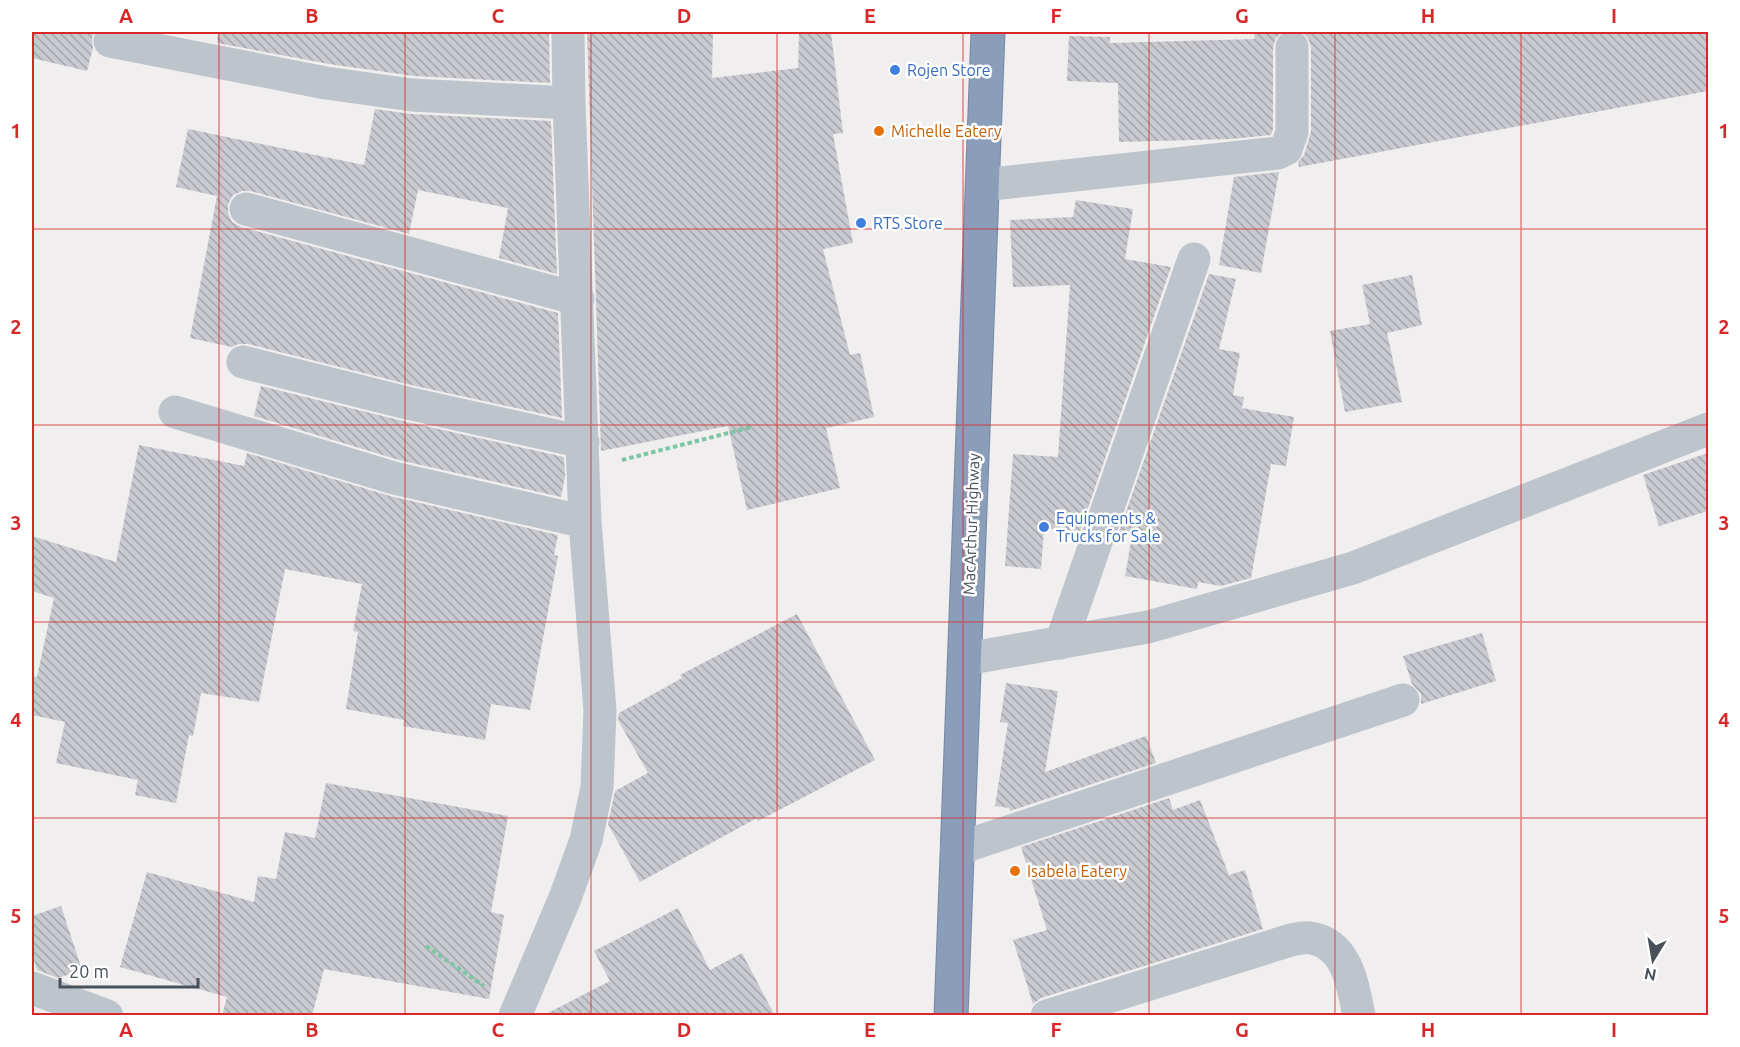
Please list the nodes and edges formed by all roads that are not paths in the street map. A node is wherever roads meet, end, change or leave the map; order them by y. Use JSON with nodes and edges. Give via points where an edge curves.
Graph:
{"nodes":[{"id":1,"x":568,"y":32,"type":"edge"},
{"id":2,"x":988,"y":32,"type":"edge"},
{"id":3,"x":110,"y":41,"type":"dead end"},
{"id":4,"x":1292,"y":47,"type":"dead end"},
{"id":5,"x":569,"y":103,"type":"junction"},
{"id":6,"x":983,"y":185,"type":"junction"},
{"id":7,"x":246,"y":209,"type":"dead end"},
{"id":8,"x":1194,"y":259,"type":"dead end"},
{"id":9,"x":578,"y":299,"type":"junction"},
{"id":10,"x":243,"y":362,"type":"dead end"},
{"id":11,"x":175,"y":412,"type":"dead end"},
{"id":12,"x":1708,"y":429,"type":"edge"},
{"id":13,"x":584,"y":455,"type":"junction"},
{"id":14,"x":585,"y":522,"type":"junction"},
{"id":15,"x":1061,"y":643,"type":"junction"},
{"id":16,"x":966,"y":659,"type":"junction"},
{"id":17,"x":1403,"y":700,"type":"dead end"},
{"id":18,"x":957,"y":849,"type":"junction"},
{"id":19,"x":32,"y":988,"type":"edge"},
{"id":20,"x":516,"y":1012,"type":"edge"},
{"id":21,"x":106,"y":1016,"type":"edge"},
{"id":22,"x":951,"y":1016,"type":"edge"},
{"id":23,"x":1047,"y":1016,"type":"edge"},
{"id":24,"x":1359,"y":1016,"type":"edge"}],
"edges":[{"from":1,"to":5,"type":"street"},
{"from":2,"to":6,"type":"highway","name":"MacArthur Highway"},
{"from":3,"to":5,"type":"street","via":[[326,83],[412,95]]},
{"from":4,"to":6,"type":"street","via":[[1292,132],[1286,149],[1278,153]]},
{"from":5,"to":9,"type":"street"},
{"from":6,"to":16,"type":"highway","name":"MacArthur Highway"},
{"from":7,"to":9,"type":"street"},
{"from":8,"to":15,"type":"street"},
{"from":9,"to":13,"type":"street"},
{"from":10,"to":13,"type":"street","via":[[407,403]]},
{"from":11,"to":14,"type":"street","via":[[394,478]]},
{"from":12,"to":15,"type":"street","via":[[1353,568],[1148,627]]},
{"from":13,"to":14,"type":"street"},
{"from":14,"to":20,"type":"street","via":[[600,710],[597,787],[586,840]]},
{"from":15,"to":16,"type":"street"},
{"from":16,"to":18,"type":"highway","name":"MacArthur Highway"},
{"from":17,"to":18,"type":"street"},
{"from":18,"to":22,"type":"highway","name":"MacArthur Highway"},
{"from":19,"to":21,"type":"street"},
{"from":23,"to":24,"type":"street","via":[[1291,940],[1309,938],[1336,950],[1353,983]]}]}
